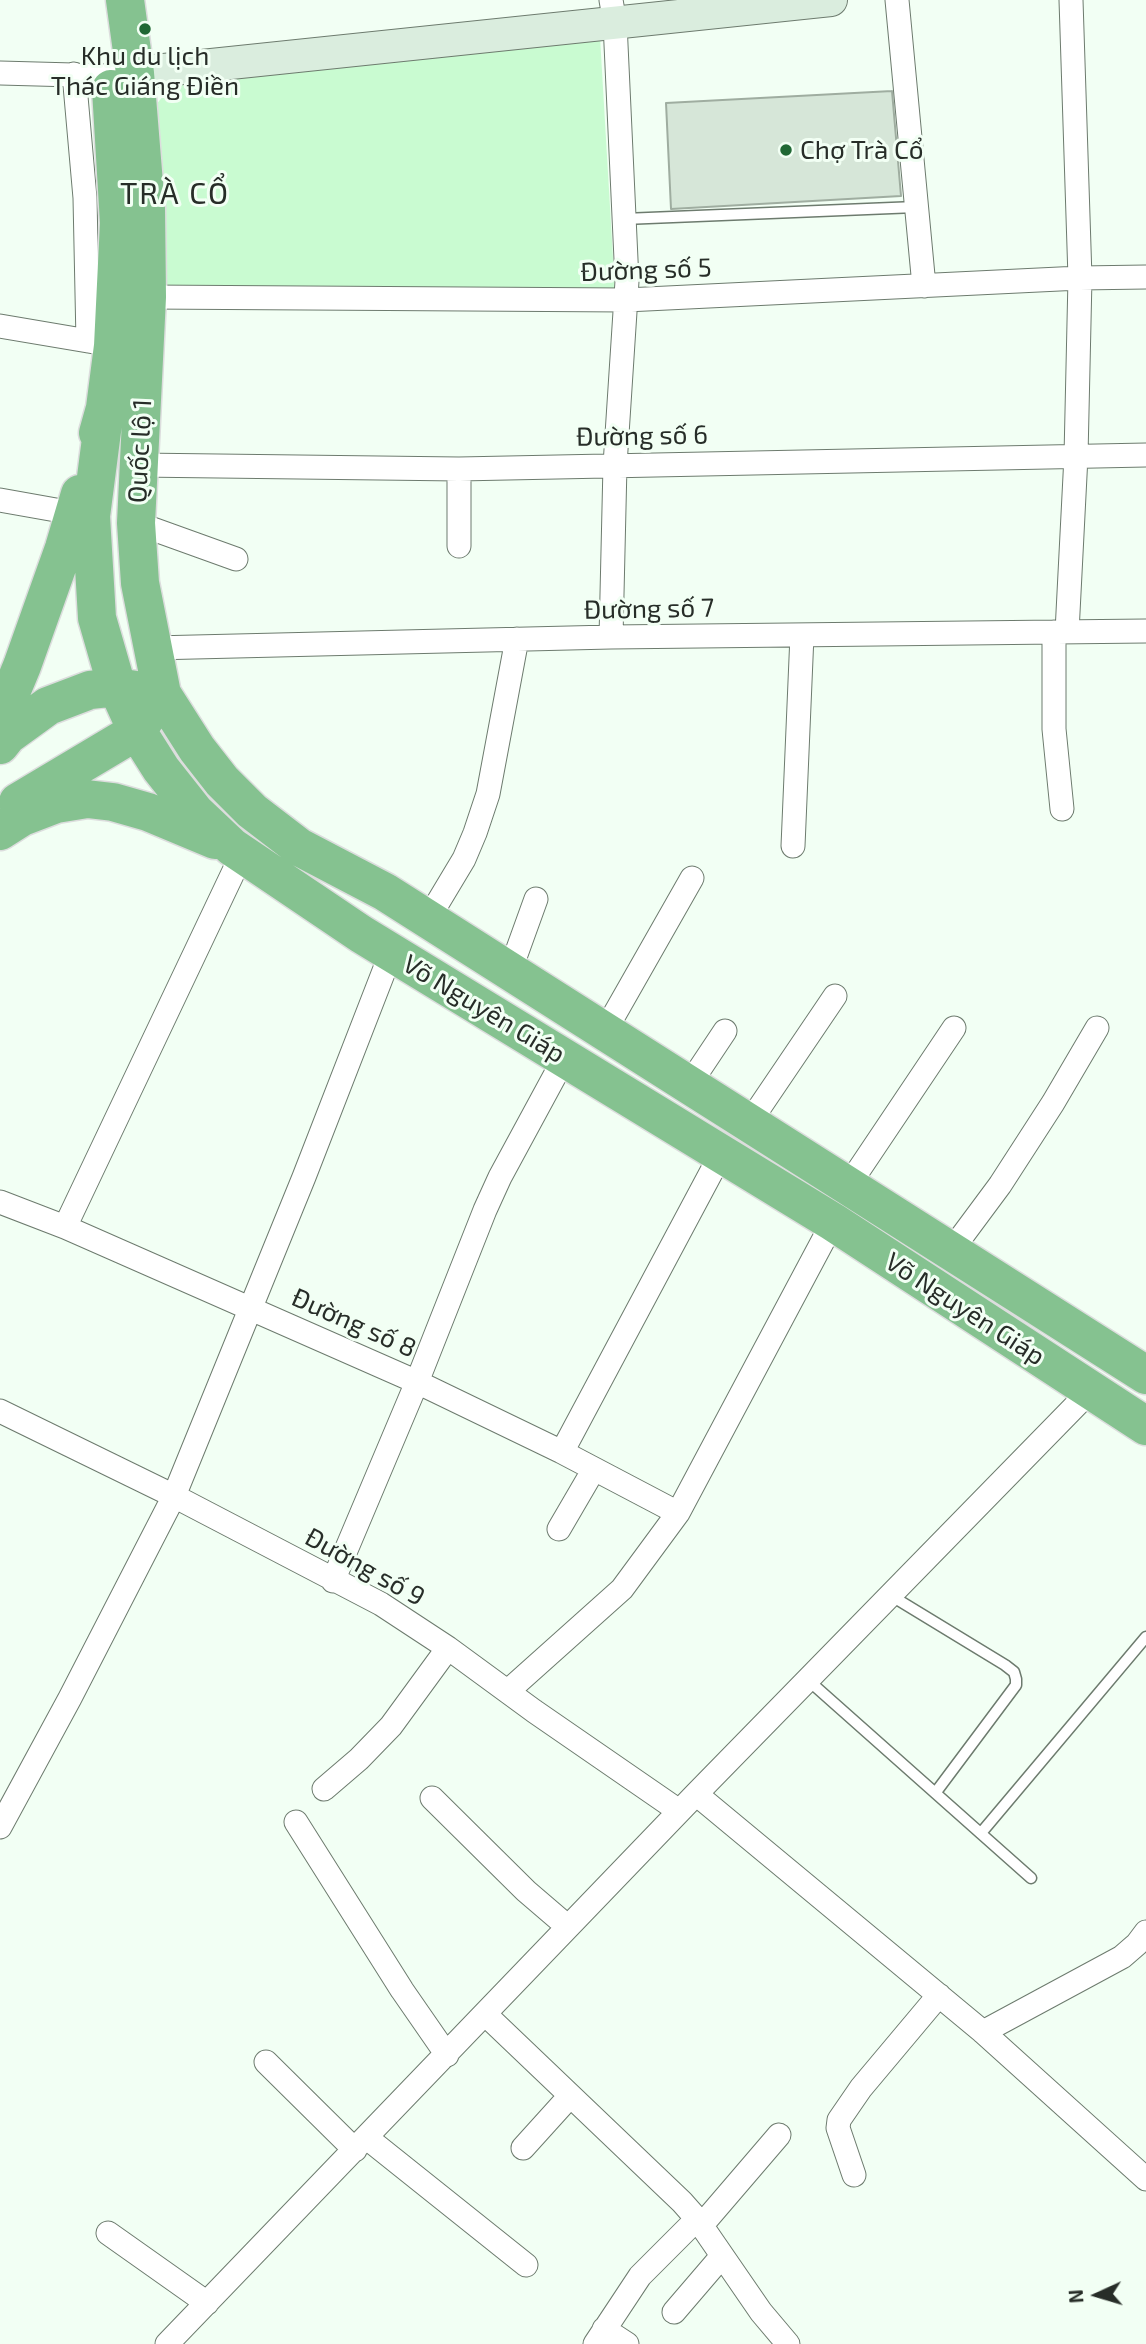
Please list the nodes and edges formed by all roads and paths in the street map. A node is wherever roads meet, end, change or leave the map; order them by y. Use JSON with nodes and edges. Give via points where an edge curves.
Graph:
{"nodes":[{"id":1,"x":100,"y":0,"type":"edge"},
{"id":2,"x":125,"y":0,"type":"edge"},
{"id":3,"x":831,"y":0,"type":"edge"},
{"id":4,"x":897,"y":0,"type":"edge"},
{"id":5,"x":1071,"y":0,"type":"edge"},
{"id":6,"x":613,"y":11,"type":"edge"},
{"id":7,"x":0,"y":73,"type":"edge"},
{"id":8,"x":106,"y":74,"type":"junction"},
{"id":9,"x":916,"y":207,"type":"junction"},
{"id":10,"x":624,"y":219,"type":"junction"},
{"id":11,"x":1146,"y":277,"type":"edge"},
{"id":12,"x":1080,"y":278,"type":"junction"},
{"id":13,"x":924,"y":286,"type":"junction"},
{"id":14,"x":147,"y":298,"type":"junction"},
{"id":15,"x":626,"y":300,"type":"junction"},
{"id":16,"x":0,"y":326,"type":"edge"},
{"id":17,"x":100,"y":343,"type":"junction"},
{"id":18,"x":1146,"y":455,"type":"edge"},
{"id":19,"x":1076,"y":456,"type":"junction"},
{"id":20,"x":138,"y":465,"type":"junction"},
{"id":21,"x":615,"y":465,"type":"junction"},
{"id":22,"x":459,"y":469,"type":"junction"},
{"id":23,"x":0,"y":500,"type":"edge"},
{"id":24,"x":82,"y":515,"type":"junction"},
{"id":25,"x":136,"y":523,"type":"junction"},
{"id":26,"x":459,"y":546,"type":"dead end"},
{"id":27,"x":236,"y":559,"type":"dead end"},
{"id":28,"x":1146,"y":631,"type":"edge"},
{"id":29,"x":1060,"y":632,"type":"junction"},
{"id":30,"x":802,"y":635,"type":"junction"},
{"id":31,"x":611,"y":636,"type":"junction"},
{"id":32,"x":517,"y":639,"type":"junction"},
{"id":33,"x":153,"y":648,"type":"junction"},
{"id":34,"x":11,"y":664,"type":"edge"},
{"id":35,"x":117,"y":687,"type":"junction"},
{"id":36,"x":162,"y":694,"type":"junction"},
{"id":37,"x":0,"y":719,"type":"edge"},
{"id":38,"x":137,"y":731,"type":"junction"},
{"id":39,"x":0,"y":745,"type":"edge"},
{"id":40,"x":1062,"y":809,"type":"dead end"},
{"id":41,"x":0,"y":818,"type":"edge"},
{"id":42,"x":0,"y":831,"type":"edge"},
{"id":43,"x":793,"y":846,"type":"dead end"},
{"id":44,"x":237,"y":851,"type":"junction"},
{"id":45,"x":692,"y":878,"type":"dead end"},
{"id":46,"x":536,"y":899,"type":"dead end"},
{"id":47,"x":428,"y":919,"type":"junction"},
{"id":48,"x":391,"y":953,"type":"junction"},
{"id":49,"x":510,"y":971,"type":"junction"},
{"id":50,"x":835,"y":996,"type":"dead end"},
{"id":51,"x":954,"y":1028,"type":"dead end"},
{"id":52,"x":1097,"y":1028,"type":"dead end"},
{"id":53,"x":605,"y":1031,"type":"junction"},
{"id":54,"x":724,"y":1031,"type":"dead end"},
{"id":55,"x":565,"y":1057,"type":"junction"},
{"id":56,"x":689,"y":1085,"type":"junction"},
{"id":57,"x":749,"y":1123,"type":"junction"},
{"id":58,"x":721,"y":1154,"type":"junction"},
{"id":59,"x":848,"y":1186,"type":"junction"},
{"id":60,"x":0,"y":1202,"type":"edge"},
{"id":61,"x":833,"y":1222,"type":"junction"},
{"id":62,"x":65,"y":1227,"type":"junction"},
{"id":63,"x":951,"y":1251,"type":"junction"},
{"id":64,"x":250,"y":1308,"type":"junction"},
{"id":65,"x":1146,"y":1375,"type":"edge"},
{"id":66,"x":418,"y":1382,"type":"junction"},
{"id":67,"x":1090,"y":1391,"type":"junction"},
{"id":68,"x":0,"y":1411,"type":"edge"},
{"id":69,"x":1146,"y":1426,"type":"edge"},
{"id":70,"x":562,"y":1452,"type":"junction"},
{"id":71,"x":594,"y":1469,"type":"junction"},
{"id":72,"x":174,"y":1496,"type":"junction"},
{"id":73,"x":678,"y":1513,"type":"junction"},
{"id":74,"x":558,"y":1529,"type":"dead end"},
{"id":75,"x":333,"y":1581,"type":"junction"},
{"id":76,"x":890,"y":1595,"type":"junction"},
{"id":77,"x":1146,"y":1637,"type":"edge"},
{"id":78,"x":448,"y":1648,"type":"junction"},
{"id":79,"x":808,"y":1680,"type":"junction"},
{"id":80,"x":508,"y":1691,"type":"junction"},
{"id":81,"x":324,"y":1789,"type":"dead end"},
{"id":82,"x":936,"y":1792,"type":"junction"},
{"id":83,"x":696,"y":1794,"type":"junction"},
{"id":84,"x":432,"y":1798,"type":"dead end"},
{"id":85,"x":679,"y":1811,"type":"junction"},
{"id":86,"x":296,"y":1822,"type":"dead end"},
{"id":87,"x":0,"y":1827,"type":"edge"},
{"id":88,"x":981,"y":1833,"type":"junction"},
{"id":89,"x":1031,"y":1878,"type":"dead end"},
{"id":90,"x":568,"y":1927,"type":"junction"},
{"id":91,"x":1146,"y":1932,"type":"edge"},
{"id":92,"x":939,"y":1995,"type":"junction"},
{"id":93,"x":485,"y":2014,"type":"junction"},
{"id":94,"x":983,"y":2032,"type":"junction"},
{"id":95,"x":447,"y":2055,"type":"junction"},
{"id":96,"x":267,"y":2062,"type":"dead end"},
{"id":97,"x":570,"y":2096,"type":"junction"},
{"id":98,"x":779,"y":2135,"type":"dead end"},
{"id":99,"x":361,"y":2144,"type":"junction"},
{"id":100,"x":523,"y":2148,"type":"dead end"},
{"id":101,"x":1143,"y":2171,"type":"edge"},
{"id":102,"x":853,"y":2175,"type":"dead end"},
{"id":103,"x":699,"y":2222,"type":"junction"},
{"id":104,"x":108,"y":2233,"type":"dead end"},
{"id":105,"x":722,"y":2256,"type":"junction"},
{"id":106,"x":526,"y":2265,"type":"dead end"},
{"id":107,"x":207,"y":2303,"type":"junction"},
{"id":108,"x":674,"y":2312,"type":"dead end"},
{"id":109,"x":600,"y":2337,"type":"edge"},
{"id":110,"x":167,"y":2344,"type":"edge"},
{"id":111,"x":627,"y":2344,"type":"edge"},
{"id":112,"x":788,"y":2344,"type":"edge"}],
"edges":[{"from":1,"to":8,"type":"highway","name":"Quốc lộ 1"},
{"from":2,"to":8,"type":"highway","name":"Quốc lộ 1"},
{"from":3,"to":6,"type":"street"},
{"from":4,"to":9,"type":"street"},
{"from":5,"to":12,"type":"street"},
{"from":6,"to":8,"type":"street"},
{"from":6,"to":10,"type":"street"},
{"from":7,"to":8,"type":"street"},
{"from":8,"to":14,"type":"highway","name":"Quốc lộ 1","via":[[146,208]]},
{"from":8,"to":17,"type":"highway","name":"Quốc lộ 1","via":[[101,197],[119,223]]},
{"from":9,"to":10,"type":"lane"},
{"from":9,"to":13,"type":"street"},
{"from":10,"to":15,"type":"street"},
{"from":11,"to":12,"type":"street","name":"Đường số 5"},
{"from":12,"to":13,"type":"street","name":"Đường số 5"},
{"from":12,"to":19,"type":"street"},
{"from":13,"to":15,"type":"street","name":"Đường số 5"},
{"from":14,"to":15,"type":"street","name":"Đường số 5"},
{"from":14,"to":20,"type":"highway","name":"Quốc lộ 1"},
{"from":15,"to":21,"type":"street"},
{"from":16,"to":17,"type":"street"},
{"from":17,"to":24,"type":"highway","name":"Quốc lộ 1","via":[[105,408]]},
{"from":18,"to":19,"type":"street","name":"Đường số 6"},
{"from":19,"to":21,"type":"street","name":"Đường số 6"},
{"from":19,"to":29,"type":"street"},
{"from":20,"to":22,"type":"street","name":"Đường số 6"},
{"from":20,"to":25,"type":"highway","name":"Quốc lộ 1"},
{"from":21,"to":22,"type":"street","name":"Đường số 6"},
{"from":21,"to":31,"type":"street"},
{"from":22,"to":26,"type":"street"},
{"from":23,"to":24,"type":"street"},
{"from":24,"to":34,"type":"highway","name":"Quốc lộ 1"},
{"from":24,"to":35,"type":"highway","name":"Võ Nguyên Giáp","via":[[97,618]]},
{"from":25,"to":27,"type":"street"},
{"from":25,"to":33,"type":"highway","name":"Quốc lộ 1","via":[[140,583]]},
{"from":28,"to":29,"type":"street","name":"Đường số 7"},
{"from":29,"to":30,"type":"street","name":"Đường số 7"},
{"from":29,"to":40,"type":"street","via":[[1054,729]]},
{"from":30,"to":31,"type":"street","name":"Đường số 7"},
{"from":30,"to":43,"type":"street"},
{"from":31,"to":32,"type":"street","name":"Đường số 7"},
{"from":32,"to":33,"type":"street","name":"Đường số 7"},
{"from":32,"to":47,"type":"street","via":[[488,794],[464,859]]},
{"from":33,"to":36,"type":"highway","name":"Quốc lộ 1"},
{"from":34,"to":37,"type":"highway","name":"Quốc lộ 1"},
{"from":35,"to":36,"type":"highway"},
{"from":35,"to":38,"type":"highway","name":"Võ Nguyên Giáp"},
{"from":35,"to":39,"type":"highway","via":[[90,690],[48,706]]},
{"from":36,"to":38,"type":"highway"},
{"from":36,"to":47,"type":"highway","name":"Võ Nguyên Giáp","via":[[197,749],[252,811],[299,847]]},
{"from":38,"to":41,"type":"highway","via":[[24,797]]},
{"from":38,"to":44,"type":"highway","name":"Võ Nguyên Giáp","via":[[195,812]]},
{"from":42,"to":44,"type":"highway","via":[[56,804],[87,799],[148,812]]},
{"from":44,"to":48,"type":"highway","name":"Võ Nguyên Giáp"},
{"from":44,"to":62,"type":"street"},
{"from":45,"to":53,"type":"street"},
{"from":46,"to":49,"type":"street"},
{"from":47,"to":49,"type":"highway","name":"Võ Nguyên Giáp"},
{"from":48,"to":55,"type":"highway","name":"Võ Nguyên Giáp"},
{"from":48,"to":64,"type":"street"},
{"from":49,"to":53,"type":"highway","name":"Võ Nguyên Giáp"},
{"from":50,"to":57,"type":"street"},
{"from":51,"to":59,"type":"street"},
{"from":52,"to":63,"type":"street","via":[[1000,1185]]},
{"from":53,"to":56,"type":"highway","name":"Võ Nguyên Giáp"},
{"from":54,"to":56,"type":"street"},
{"from":55,"to":58,"type":"highway","name":"Võ Nguyên Giáp"},
{"from":55,"to":66,"type":"street","via":[[485,1210]]},
{"from":56,"to":57,"type":"highway","name":"Võ Nguyên Giáp"},
{"from":57,"to":59,"type":"highway","name":"Võ Nguyên Giáp"},
{"from":58,"to":61,"type":"highway","name":"Võ Nguyên Giáp"},
{"from":58,"to":70,"type":"street"},
{"from":59,"to":63,"type":"highway","name":"Võ Nguyên Giáp"},
{"from":60,"to":62,"type":"street","name":"Đường số 8"},
{"from":61,"to":67,"type":"highway","name":"Võ Nguyên Giáp"},
{"from":61,"to":73,"type":"street"},
{"from":62,"to":64,"type":"street","name":"Đường số 8"},
{"from":63,"to":65,"type":"highway","name":"Võ Nguyên Giáp"},
{"from":64,"to":66,"type":"street","name":"Đường số 8"},
{"from":64,"to":72,"type":"street"},
{"from":66,"to":70,"type":"street","name":"Đường số 8"},
{"from":66,"to":75,"type":"street"},
{"from":67,"to":69,"type":"highway","name":"Võ Nguyên Giáp"},
{"from":67,"to":76,"type":"street"},
{"from":68,"to":72,"type":"street","name":"Đường số 9"},
{"from":70,"to":71,"type":"street","name":"Đường số 8"},
{"from":71,"to":73,"type":"street","name":"Đường số 8"},
{"from":71,"to":74,"type":"street"},
{"from":72,"to":75,"type":"street","name":"Đường số 9"},
{"from":72,"to":87,"type":"street"},
{"from":73,"to":80,"type":"street","via":[[622,1589]]},
{"from":75,"to":78,"type":"street","name":"Đường số 9","via":[[380,1604]]},
{"from":76,"to":79,"type":"street"},
{"from":76,"to":82,"type":"lane","via":[[1004,1665],[1016,1679]]},
{"from":77,"to":88,"type":"lane"},
{"from":78,"to":80,"type":"street","name":"Đường số 9"},
{"from":78,"to":81,"type":"street","via":[[391,1726]]},
{"from":79,"to":82,"type":"lane"},
{"from":79,"to":83,"type":"street"},
{"from":80,"to":85,"type":"street","name":"Đường số 9"},
{"from":82,"to":88,"type":"lane"},
{"from":83,"to":85,"type":"street"},
{"from":83,"to":92,"type":"street"},
{"from":84,"to":90,"type":"street"},
{"from":85,"to":90,"type":"street"},
{"from":86,"to":95,"type":"street"},
{"from":88,"to":89,"type":"lane"},
{"from":90,"to":93,"type":"street"},
{"from":91,"to":94,"type":"street","via":[[1122,1957]]},
{"from":92,"to":94,"type":"street"},
{"from":92,"to":102,"type":"street","via":[[839,2120]]},
{"from":93,"to":95,"type":"street"},
{"from":93,"to":97,"type":"street"},
{"from":94,"to":101,"type":"street"},
{"from":95,"to":99,"type":"street"},
{"from":96,"to":99,"type":"street"},
{"from":97,"to":100,"type":"street"},
{"from":97,"to":103,"type":"street"},
{"from":98,"to":103,"type":"street"},
{"from":99,"to":106,"type":"street"},
{"from":99,"to":107,"type":"street"},
{"from":103,"to":105,"type":"street"},
{"from":103,"to":109,"type":"street","via":[[639,2276]]},
{"from":104,"to":107,"type":"street"},
{"from":105,"to":108,"type":"street"},
{"from":105,"to":112,"type":"street"},
{"from":107,"to":110,"type":"street"},
{"from":109,"to":111,"type":"street"}]}
